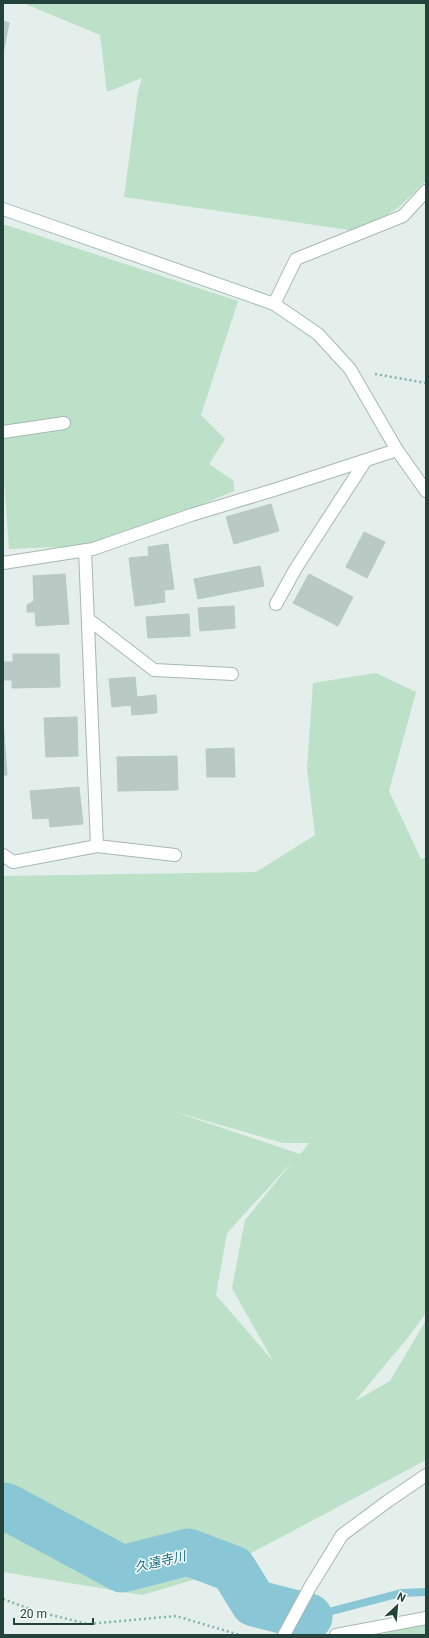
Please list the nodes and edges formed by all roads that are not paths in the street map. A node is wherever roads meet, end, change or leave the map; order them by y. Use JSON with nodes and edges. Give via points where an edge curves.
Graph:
{"nodes":[{"id":1,"x":426,"y":191,"type":"edge"},
{"id":2,"x":3,"y":209,"type":"edge"},
{"id":3,"x":274,"y":304,"type":"junction"},
{"id":4,"x":64,"y":423,"type":"dead end"},
{"id":5,"x":3,"y":432,"type":"edge"},
{"id":6,"x":397,"y":450,"type":"junction"},
{"id":7,"x":366,"y":460,"type":"junction"},
{"id":8,"x":426,"y":491,"type":"edge"},
{"id":9,"x":86,"y":550,"type":"junction"},
{"id":10,"x":3,"y":563,"type":"edge"},
{"id":11,"x":276,"y":604,"type":"dead end"},
{"id":12,"x":88,"y":619,"type":"junction"},
{"id":13,"x":232,"y":674,"type":"dead end"},
{"id":14,"x":97,"y":846,"type":"junction"},
{"id":15,"x":3,"y":855,"type":"edge"},
{"id":16,"x":175,"y":855,"type":"dead end"},
{"id":17,"x":426,"y":1475,"type":"edge"},
{"id":18,"x":426,"y":1618,"type":"edge"},
{"id":19,"x":285,"y":1633,"type":"edge"},
{"id":20,"x":336,"y":1635,"type":"edge"}],
"edges":[{"from":1,"to":3,"type":"street","via":[[403,216],[296,259]]},
{"from":2,"to":3,"type":"street"},
{"from":3,"to":6,"type":"street","via":[[318,334],[350,369]]},
{"from":4,"to":5,"type":"street"},
{"from":6,"to":7,"type":"street"},
{"from":6,"to":8,"type":"street"},
{"from":7,"to":9,"type":"street"},
{"from":7,"to":11,"type":"street","via":[[296,568]]},
{"from":9,"to":10,"type":"street"},
{"from":9,"to":12,"type":"street"},
{"from":12,"to":13,"type":"street","via":[[154,670]]},
{"from":12,"to":14,"type":"street"},
{"from":14,"to":15,"type":"street","via":[[13,862]]},
{"from":14,"to":16,"type":"street"},
{"from":17,"to":19,"type":"street","via":[[342,1535],[303,1598]]},
{"from":18,"to":20,"type":"street"}]}
